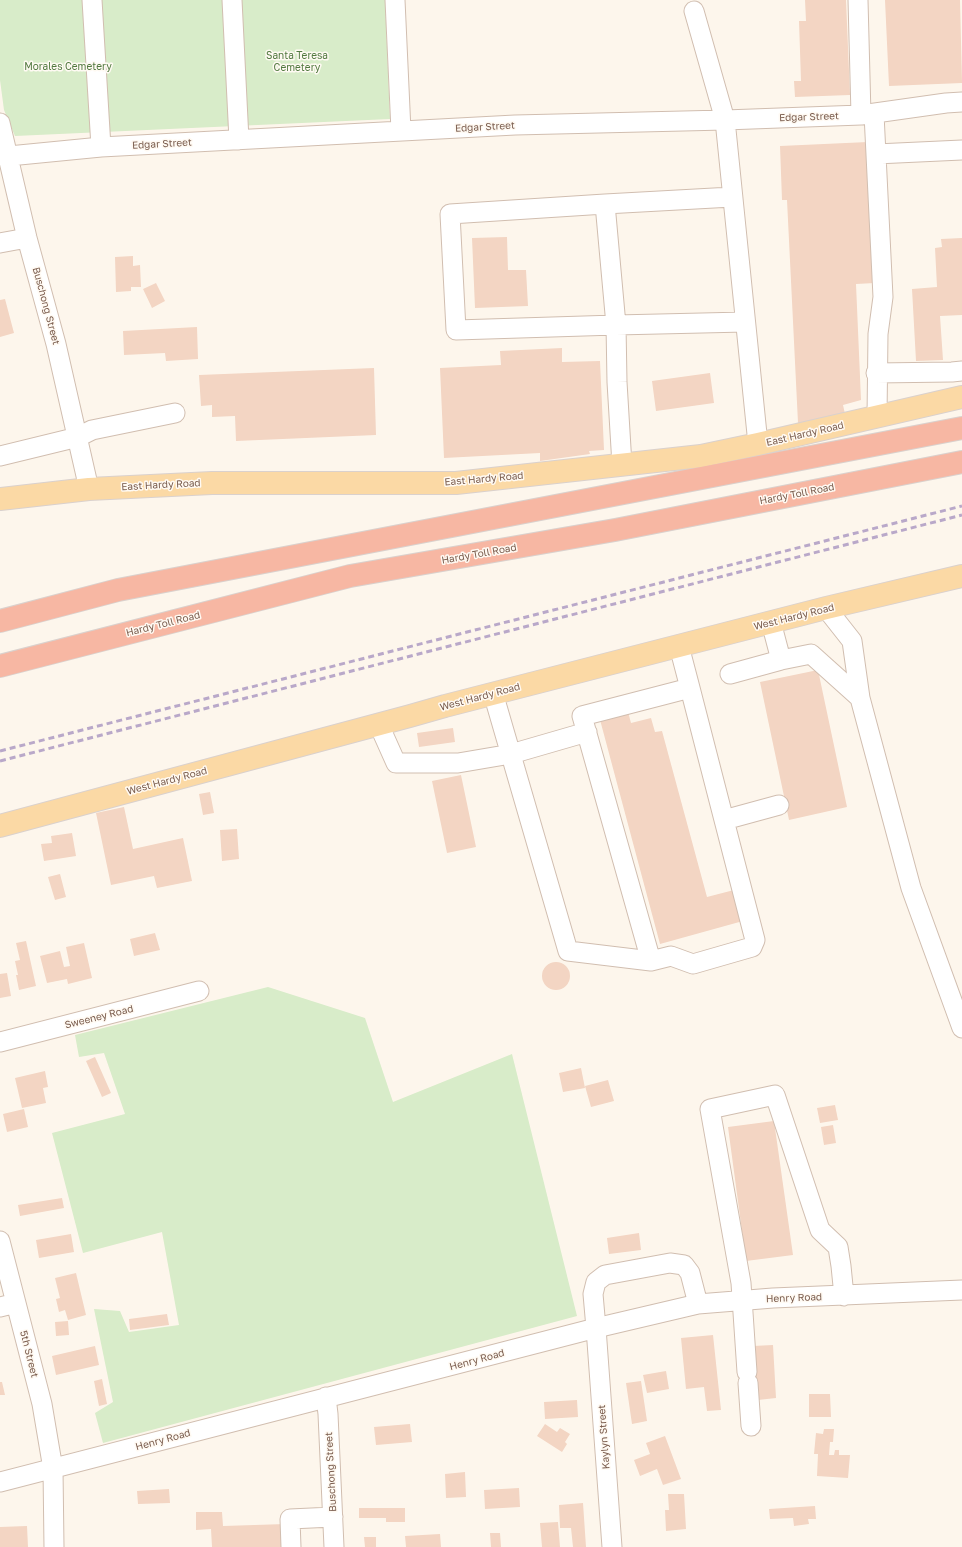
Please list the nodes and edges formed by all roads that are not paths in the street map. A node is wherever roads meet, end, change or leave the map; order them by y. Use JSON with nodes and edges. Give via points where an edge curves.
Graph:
{"nodes":[{"id":1,"x":92,"y":0,"type":"edge"},
{"id":2,"x":232,"y":0,"type":"edge"},
{"id":3,"x":395,"y":0,"type":"edge"},
{"id":4,"x":858,"y":0,"type":"edge"},
{"id":5,"x":694,"y":11,"type":"dead end"},
{"id":6,"x":962,"y":102,"type":"edge"},
{"id":7,"x":868,"y":114,"type":"junction"},
{"id":8,"x":725,"y":120,"type":"junction"},
{"id":9,"x":0,"y":123,"type":"edge"},
{"id":10,"x":400,"y":131,"type":"junction"},
{"id":11,"x":239,"y":140,"type":"junction"},
{"id":12,"x":101,"y":147,"type":"junction"},
{"id":13,"x":962,"y":150,"type":"edge"},
{"id":14,"x":876,"y":154,"type":"junction"},
{"id":15,"x":9,"y":156,"type":"junction"},
{"id":16,"x":732,"y":197,"type":"junction"},
{"id":17,"x":605,"y":204,"type":"junction"},
{"id":18,"x":27,"y":238,"type":"junction"},
{"id":19,"x":0,"y":243,"type":"edge"},
{"id":20,"x":745,"y":322,"type":"junction"},
{"id":21,"x":616,"y":325,"type":"junction"},
{"id":22,"x":962,"y":371,"type":"edge"},
{"id":23,"x":876,"y":373,"type":"junction"},
{"id":24,"x":962,"y":397,"type":"edge"},
{"id":25,"x":175,"y":413,"type":"dead end"},
{"id":26,"x":877,"y":417,"type":"junction"},
{"id":27,"x":962,"y":428,"type":"edge"},
{"id":28,"x":78,"y":437,"type":"junction"},
{"id":29,"x":758,"y":444,"type":"junction"},
{"id":30,"x":0,"y":456,"type":"edge"},
{"id":31,"x":962,"y":462,"type":"edge"},
{"id":32,"x":622,"y":465,"type":"junction"},
{"id":33,"x":90,"y":489,"type":"junction"},
{"id":34,"x":0,"y":499,"type":"edge"},
{"id":35,"x":962,"y":576,"type":"edge"},
{"id":36,"x":826,"y":608,"type":"junction"},
{"id":37,"x":0,"y":621,"type":"edge"},
{"id":38,"x":771,"y":622,"type":"junction"},
{"id":39,"x":679,"y":646,"type":"junction"},
{"id":40,"x":782,"y":660,"type":"junction"},
{"id":41,"x":0,"y":666,"type":"edge"},
{"id":42,"x":730,"y":674,"type":"dead end"},
{"id":43,"x":690,"y":688,"type":"junction"},
{"id":44,"x":493,"y":693,"type":"junction"},
{"id":45,"x":860,"y":698,"type":"junction"},
{"id":46,"x":379,"y":725,"type":"junction"},
{"id":47,"x":587,"y":732,"type":"junction"},
{"id":48,"x":511,"y":754,"type":"junction"},
{"id":49,"x":779,"y":805,"type":"dead end"},
{"id":50,"x":724,"y":820,"type":"junction"},
{"id":51,"x":0,"y":826,"type":"edge"},
{"id":52,"x":651,"y":961,"type":"junction"},
{"id":53,"x":199,"y":991,"type":"dead end"},
{"id":54,"x":962,"y":1028,"type":"edge"},
{"id":55,"x":0,"y":1042,"type":"edge"},
{"id":56,"x":0,"y":1241,"type":"edge"},
{"id":57,"x":962,"y":1290,"type":"edge"},
{"id":58,"x":844,"y":1296,"type":"junction"},
{"id":59,"x":743,"y":1300,"type":"junction"},
{"id":60,"x":698,"y":1304,"type":"junction"},
{"id":61,"x":8,"y":1305,"type":"edge"},
{"id":62,"x":596,"y":1328,"type":"junction"},
{"id":63,"x":326,"y":1397,"type":"junction"},
{"id":64,"x":751,"y":1426,"type":"dead end"},
{"id":65,"x":53,"y":1469,"type":"junction"},
{"id":66,"x":0,"y":1482,"type":"edge"},
{"id":67,"x":333,"y":1517,"type":"junction"},
{"id":68,"x":54,"y":1547,"type":"edge"},
{"id":69,"x":291,"y":1547,"type":"edge"},
{"id":70,"x":334,"y":1547,"type":"edge"},
{"id":71,"x":612,"y":1547,"type":"edge"}],
"edges":[{"from":1,"to":12,"type":"street"},
{"from":2,"to":11,"type":"street"},
{"from":3,"to":10,"type":"street"},
{"from":4,"to":7,"type":"street"},
{"from":5,"to":8,"type":"street"},
{"from":6,"to":7,"type":"street","name":"Edgar Street"},
{"from":7,"to":8,"type":"street","name":"Edgar Street"},
{"from":7,"to":14,"type":"street"},
{"from":8,"to":10,"type":"street","name":"Edgar Street","via":[[515,125]]},
{"from":8,"to":16,"type":"street"},
{"from":9,"to":15,"type":"street","name":"Buschong Street"},
{"from":10,"to":11,"type":"street","name":"Edgar Street"},
{"from":11,"to":12,"type":"street","name":"Edgar Street"},
{"from":12,"to":15,"type":"street","name":"Edgar Street"},
{"from":13,"to":14,"type":"street"},
{"from":14,"to":23,"type":"street","via":[[883,297]]},
{"from":15,"to":18,"type":"street","name":"Buschong Street"},
{"from":16,"to":17,"type":"street"},
{"from":16,"to":20,"type":"street"},
{"from":17,"to":21,"type":"street"},
{"from":17,"to":21,"type":"street","via":[[450,214],[456,330]]},
{"from":18,"to":19,"type":"street"},
{"from":18,"to":28,"type":"street","name":"Buschong Street"},
{"from":20,"to":21,"type":"street"},
{"from":20,"to":29,"type":"street"},
{"from":21,"to":32,"type":"street"},
{"from":22,"to":23,"type":"street"},
{"from":23,"to":26,"type":"street"},
{"from":24,"to":26,"type":"main road","name":"East Hardy Road"},
{"from":25,"to":28,"type":"street","via":[[92,430]]},
{"from":26,"to":29,"type":"main road","name":"East Hardy Road"},
{"from":27,"to":37,"type":"highway","via":[[118,590]]},
{"from":28,"to":30,"type":"street"},
{"from":28,"to":33,"type":"street","name":"Buschong Street"},
{"from":29,"to":32,"type":"main road","name":"East Hardy Road","via":[[701,456]]},
{"from":31,"to":41,"type":"highway","name":"Hardy Toll Road","via":[[615,530],[350,576]]},
{"from":32,"to":33,"type":"main road","name":"East Hardy Road","via":[[456,483],[212,483]]},
{"from":33,"to":34,"type":"main road","name":"East Hardy Road"},
{"from":35,"to":36,"type":"main road","name":"West Hardy Road"},
{"from":36,"to":38,"type":"main road","name":"West Hardy Road"},
{"from":36,"to":45,"type":"street","via":[[852,640]]},
{"from":38,"to":39,"type":"main road","name":"West Hardy Road"},
{"from":38,"to":40,"type":"street"},
{"from":39,"to":43,"type":"street"},
{"from":39,"to":44,"type":"main road","name":"West Hardy Road"},
{"from":40,"to":42,"type":"street"},
{"from":40,"to":45,"type":"street","via":[[811,654]]},
{"from":43,"to":47,"type":"street","via":[[582,716]]},
{"from":43,"to":50,"type":"street"},
{"from":44,"to":46,"type":"main road","name":"West Hardy Road"},
{"from":44,"to":48,"type":"street"},
{"from":45,"to":54,"type":"street","via":[[911,888]]},
{"from":46,"to":48,"type":"street","via":[[396,763],[458,763]]},
{"from":46,"to":51,"type":"main road","name":"West Hardy Road"},
{"from":47,"to":48,"type":"street"},
{"from":47,"to":52,"type":"street"},
{"from":48,"to":52,"type":"street","via":[[568,951]]},
{"from":49,"to":50,"type":"street"},
{"from":50,"to":52,"type":"street","via":[[755,940],[752,947],[693,964],[671,956]]},
{"from":53,"to":55,"type":"street","name":"Sweeney Road"},
{"from":56,"to":61,"type":"street","name":"5th Street"},
{"from":57,"to":58,"type":"street","name":"Henry Road"},
{"from":58,"to":59,"type":"street","name":"Henry Road"},
{"from":58,"to":59,"type":"street","via":[[838,1247],[820,1230],[775,1095],[710,1109]]},
{"from":59,"to":60,"type":"street","name":"Henry Road"},
{"from":59,"to":64,"type":"street"},
{"from":60,"to":62,"type":"street","name":"Henry Road"},
{"from":60,"to":62,"type":"street","name":"Kaylyn Street","via":[[690,1273],[684,1265],[670,1263],[605,1276],[596,1282],[593,1294]]},
{"from":61,"to":65,"type":"street","name":"5th Street","via":[[42,1404]]},
{"from":62,"to":63,"type":"street","name":"Henry Road"},
{"from":62,"to":71,"type":"street","name":"Kaylyn Street"},
{"from":63,"to":65,"type":"street","name":"Henry Road"},
{"from":63,"to":67,"type":"street","name":"Buschong Street"},
{"from":65,"to":66,"type":"street","name":"Henry Road"},
{"from":65,"to":68,"type":"street","name":"5th Street"},
{"from":67,"to":69,"type":"street","via":[[290,1519]]},
{"from":67,"to":70,"type":"street","name":"Buschong Street"}]}
